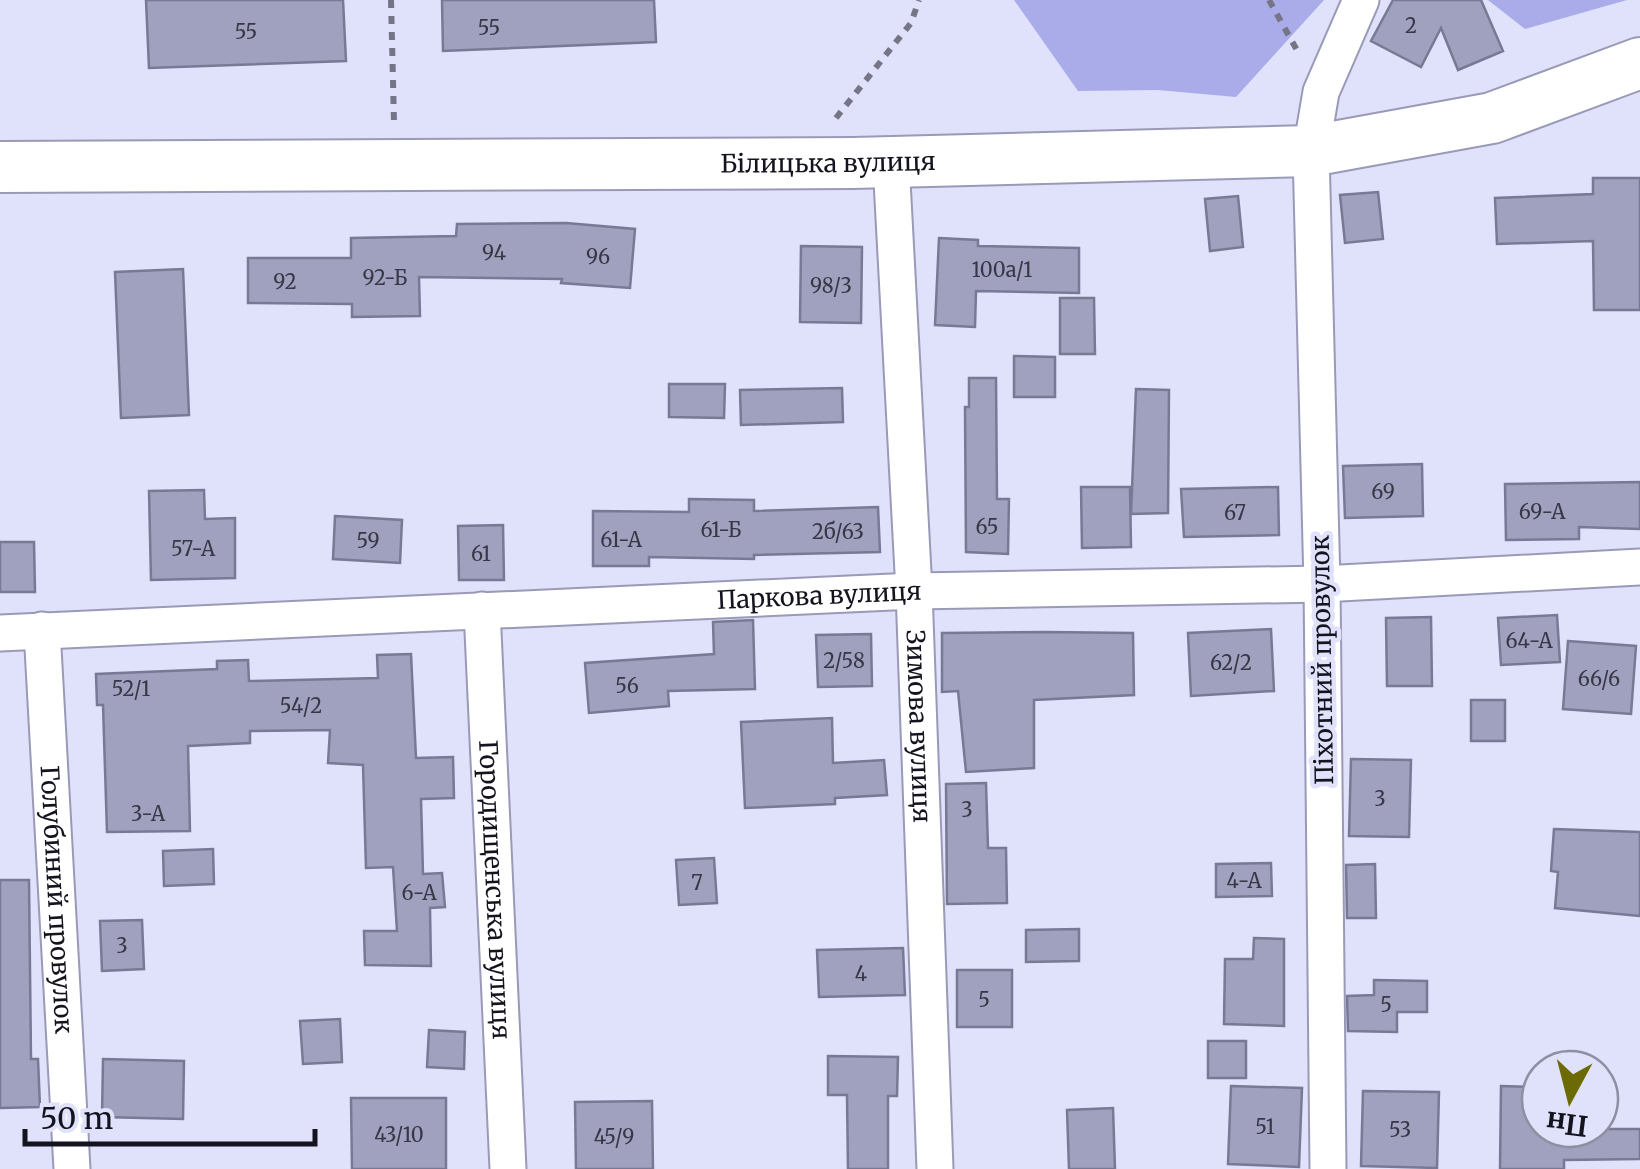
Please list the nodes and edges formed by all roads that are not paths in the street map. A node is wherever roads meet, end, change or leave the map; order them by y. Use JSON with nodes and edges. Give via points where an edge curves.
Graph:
{"nodes":[{"id":1,"x":1362,"y":0,"type":"edge"},
{"id":2,"x":1640,"y":64,"type":"edge"},
{"id":3,"x":1312,"y":151,"type":"junction"},
{"id":4,"x":891,"y":162,"type":"junction"},
{"id":5,"x":0,"y":168,"type":"edge"},
{"id":6,"x":1640,"y":567,"type":"edge"},
{"id":7,"x":1322,"y":584,"type":"junction"},
{"id":8,"x":914,"y":591,"type":"junction"},
{"id":9,"x":482,"y":610,"type":"junction"},
{"id":10,"x":42,"y":630,"type":"junction"},
{"id":11,"x":0,"y":632,"type":"edge"},
{"id":12,"x":72,"y":1169,"type":"edge"},
{"id":13,"x":508,"y":1169,"type":"edge"},
{"id":14,"x":935,"y":1169,"type":"edge"},
{"id":15,"x":1328,"y":1169,"type":"edge"}],
"edges":[{"from":1,"to":3,"type":"street","name":"Піхотний провулок","via":[[1321,92]]},
{"from":2,"to":3,"type":"main road","name":"Білицька вулиця","via":[[1492,118]]},
{"from":3,"to":4,"type":"main road","name":"Білицька вулиця"},
{"from":3,"to":7,"type":"street","name":"Піхотний провулок"},
{"from":4,"to":5,"type":"main road","name":"Білицька вулиця"},
{"from":4,"to":8,"type":"street","name":"Зимова вулиця"},
{"from":6,"to":7,"type":"street","name":"Паркова вулиця"},
{"from":7,"to":8,"type":"street","name":"Паркова вулиця"},
{"from":7,"to":15,"type":"street","name":"Піхотний провулок"},
{"from":8,"to":9,"type":"street","name":"Паркова вулиця"},
{"from":8,"to":14,"type":"street","name":"Зимова вулиця"},
{"from":9,"to":10,"type":"street","name":"Паркова вулиця"},
{"from":9,"to":13,"type":"street","name":"Городищенська вулиця"},
{"from":10,"to":11,"type":"street","name":"Паркова вулиця"},
{"from":10,"to":12,"type":"street","name":"Голубиний провулок"}]}
